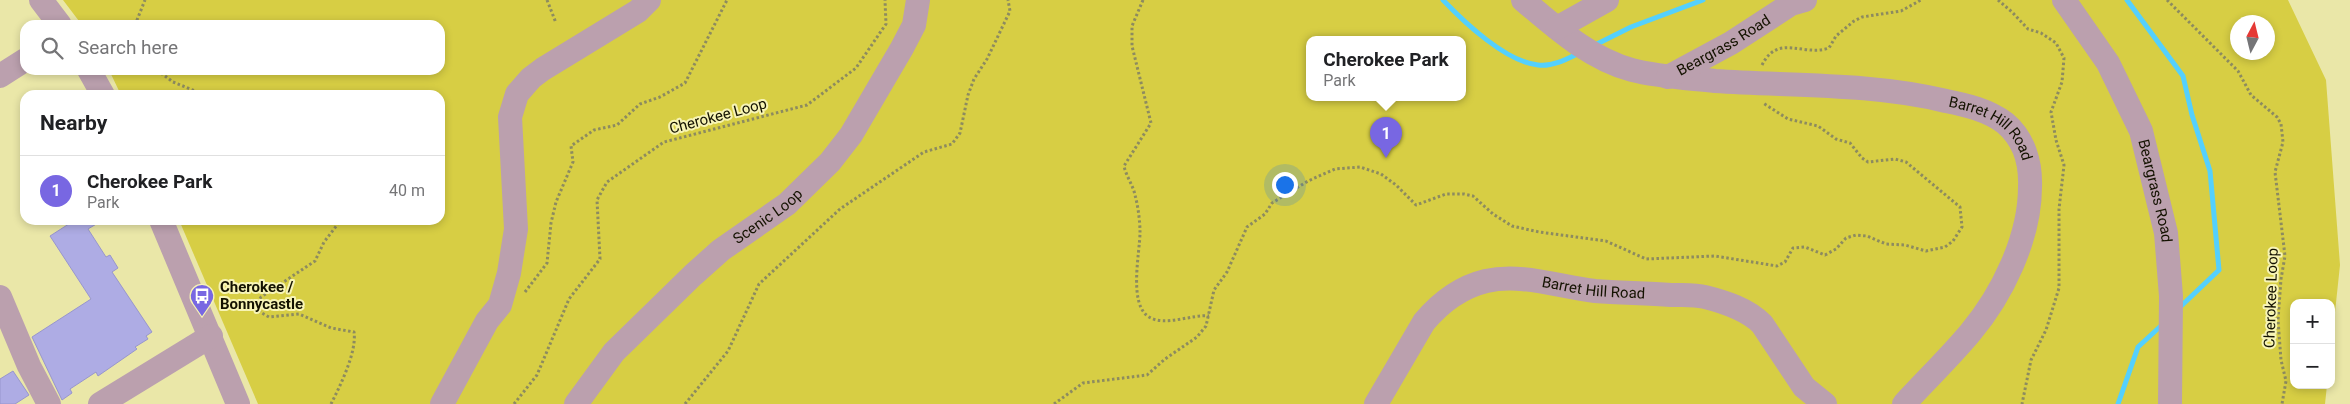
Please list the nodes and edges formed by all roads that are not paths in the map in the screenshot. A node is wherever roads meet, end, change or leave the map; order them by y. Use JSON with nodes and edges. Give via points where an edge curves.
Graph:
{"nodes":[{"id":1,"x":41,"y":0,"type":"edge"},
{"id":2,"x":649,"y":0,"type":"edge"},
{"id":3,"x":918,"y":0,"type":"edge"},
{"id":4,"x":1523,"y":0,"type":"edge"},
{"id":5,"x":1607,"y":0,"type":"edge"},
{"id":6,"x":1804,"y":0,"type":"edge"},
{"id":7,"x":2064,"y":0,"type":"edge"},
{"id":8,"x":56,"y":20,"type":"edge"},
{"id":9,"x":1560,"y":31,"type":"junction"},
{"id":10,"x":20,"y":63,"type":"edge"},
{"id":11,"x":92,"y":75,"type":"edge"},
{"id":12,"x":0,"y":76,"type":"edge"},
{"id":13,"x":1668,"y":77,"type":"junction"},
{"id":14,"x":100,"y":90,"type":"edge"},
{"id":15,"x":163,"y":225,"type":"edge"},
{"id":16,"x":0,"y":297,"type":"edge"},
{"id":17,"x":211,"y":336,"type":"junction"},
{"id":18,"x":49,"y":404,"type":"edge"},
{"id":19,"x":100,"y":404,"type":"edge"},
{"id":20,"x":238,"y":404,"type":"edge"},
{"id":21,"x":442,"y":404,"type":"edge"},
{"id":22,"x":576,"y":404,"type":"edge"},
{"id":23,"x":1376,"y":404,"type":"edge"},
{"id":24,"x":1825,"y":404,"type":"edge"},
{"id":25,"x":1904,"y":404,"type":"edge"},
{"id":26,"x":2170,"y":404,"type":"edge"}],
"edges":[{"from":1,"to":8,"type":"street"},
{"from":2,"to":21,"type":"street","via":[[638,11],[543,69],[517,94],[510,117],[516,229],[509,273],[500,305],[487,321]]},
{"from":3,"to":22,"type":"street","name":"Scenic Loop","via":[[914,25],[902,48],[851,135],[830,162],[787,204],[721,250],[693,275],[614,352]]},
{"from":4,"to":9,"type":"street","name":"Barret Hill Road"},
{"from":5,"to":9,"type":"street"},
{"from":6,"to":13,"type":"street","name":"Beargrass Road","via":[[1791,4],[1731,43]]},
{"from":7,"to":26,"type":"street","name":"Beargrass Road","via":[[2108,63],[2141,131],[2166,233],[2171,296]]},
{"from":9,"to":13,"type":"street","name":"Barret Hill Road","via":[[1610,62],[1630,70]]},
{"from":10,"to":12,"type":"street"},
{"from":11,"to":14,"type":"street"},
{"from":13,"to":25,"type":"street","name":"Barret Hill Road","via":[[1877,90],[1941,99],[1994,116],[2012,130],[2024,147],[2029,166],[2030,193],[2025,227],[2012,263],[1971,332]]},
{"from":15,"to":17,"type":"street"},
{"from":16,"to":18,"type":"street","via":[[28,366]]},
{"from":17,"to":19,"type":"street"},
{"from":17,"to":20,"type":"street"},
{"from":23,"to":24,"type":"street","name":"Barret Hill Road","via":[[1434,310],[1472,285],[1513,278],[1593,290],[1702,296],[1738,308],[1762,324],[1804,387]]}]}
